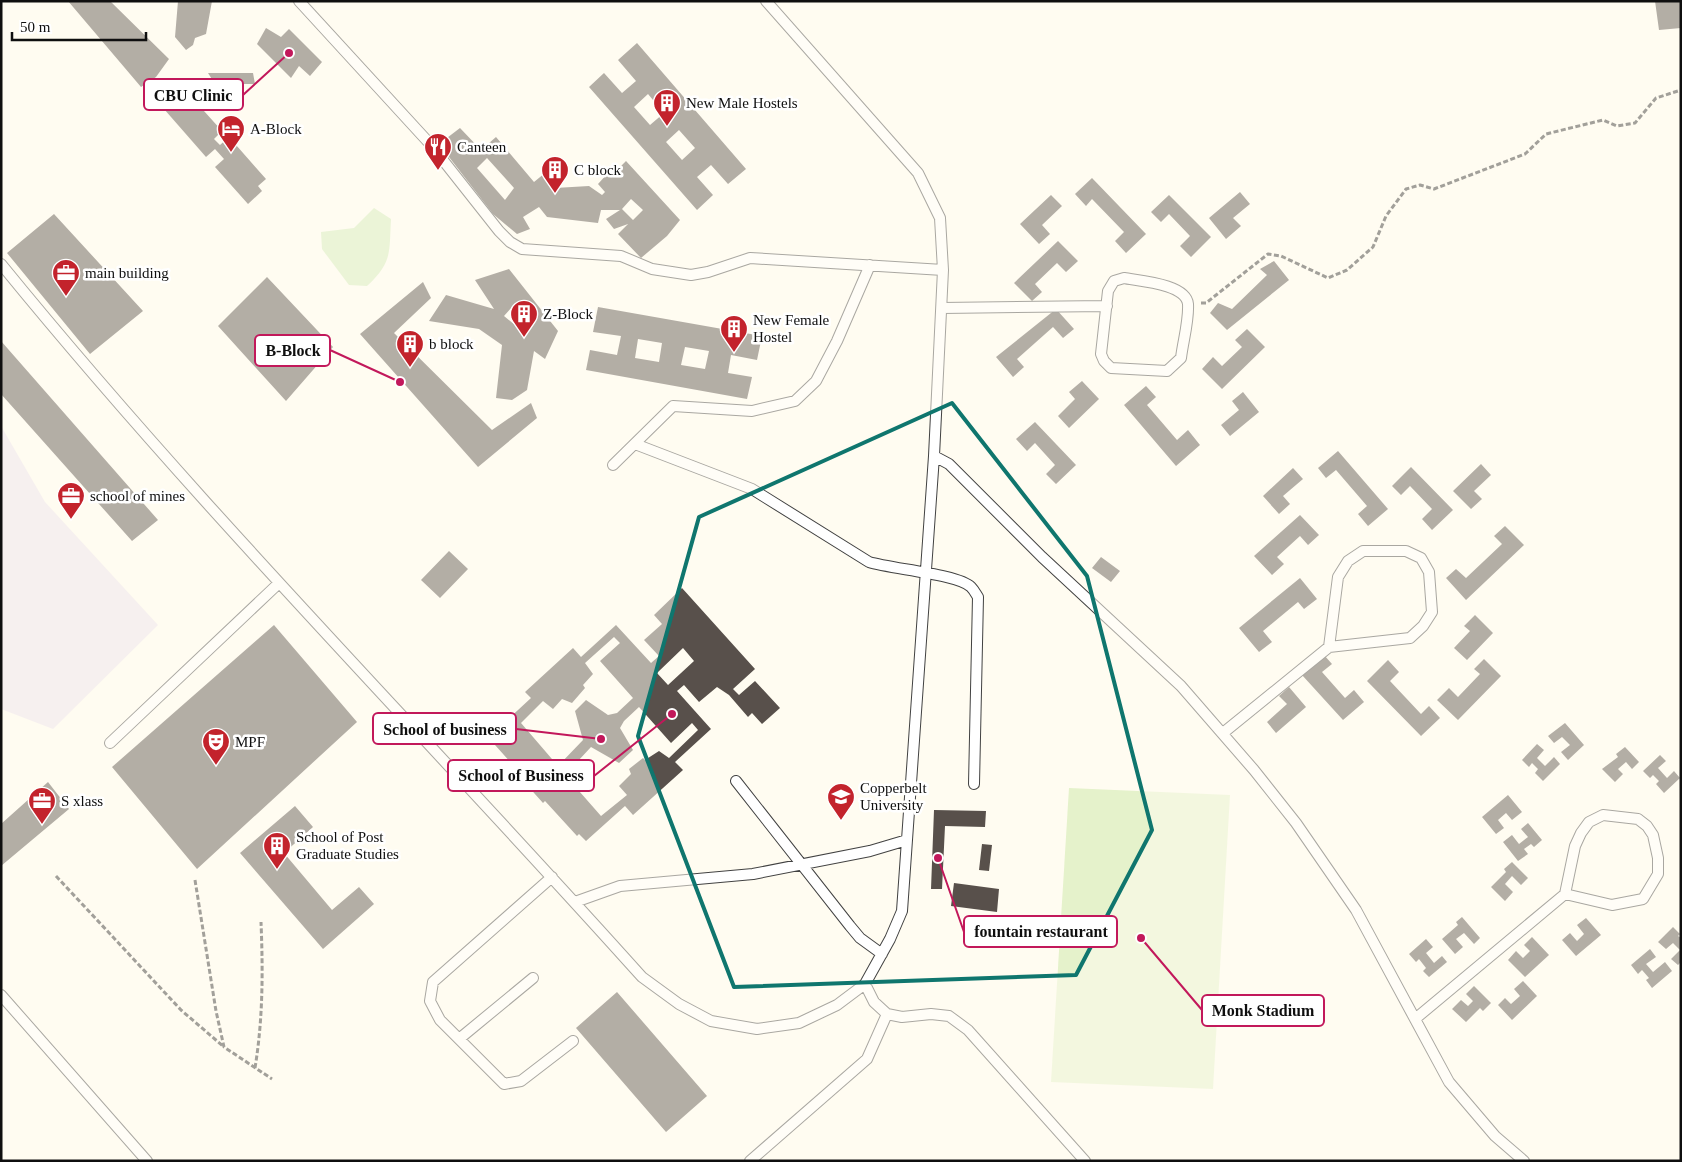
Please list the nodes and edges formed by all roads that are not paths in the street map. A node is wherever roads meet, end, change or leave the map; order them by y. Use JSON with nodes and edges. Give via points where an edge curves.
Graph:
{"nodes":[{"id":1,"x":299,"y":1,"type":"edge"},
{"id":2,"x":766,"y":1,"type":"edge"},
{"id":3,"x":1,"y":264,"type":"edge"},
{"id":4,"x":870,"y":265,"type":"junction"},
{"id":5,"x":943,"y":270,"type":"junction"},
{"id":6,"x":1107,"y":306,"type":"junction"},
{"id":7,"x":942,"y":308,"type":"junction"},
{"id":8,"x":635,"y":444,"type":"junction"},
{"id":9,"x":934,"y":456,"type":"junction"},
{"id":10,"x":613,"y":465,"type":"dead end"},
{"id":11,"x":926,"y":573,"type":"junction"},
{"id":12,"x":278,"y":584,"type":"junction"},
{"id":13,"x":1329,"y":647,"type":"junction"},
{"id":14,"x":1223,"y":733,"type":"junction"},
{"id":15,"x":110,"y":743,"type":"dead end"},
{"id":16,"x":736,"y":782,"type":"dead end"},
{"id":17,"x":974,"y":784,"type":"dead end"},
{"id":18,"x":907,"y":840,"type":"junction"},
{"id":19,"x":801,"y":864,"type":"junction"},
{"id":20,"x":552,"y":877,"type":"junction"},
{"id":21,"x":1565,"y":894,"type":"junction"},
{"id":22,"x":575,"y":902,"type":"junction"},
{"id":23,"x":882,"y":954,"type":"junction"},
{"id":24,"x":532,"y":978,"type":"dead end"},
{"id":25,"x":865,"y":984,"type":"junction"},
{"id":26,"x":1,"y":995,"type":"edge"},
{"id":27,"x":887,"y":1014,"type":"junction"},
{"id":28,"x":1415,"y":1019,"type":"junction"},
{"id":29,"x":459,"y":1039,"type":"junction"},
{"id":30,"x":573,"y":1041,"type":"dead end"},
{"id":31,"x":147,"y":1161,"type":"edge"},
{"id":32,"x":750,"y":1161,"type":"edge"},
{"id":33,"x":1085,"y":1161,"type":"edge"},
{"id":34,"x":1524,"y":1161,"type":"edge"}],
"edges":[{"from":1,"to":4,"type":"lane","via":[[431,145],[499,231],[522,248],[621,256],[652,269],[691,275],[750,258]]},
{"from":2,"to":5,"type":"lane","via":[[918,173],[940,218]]},
{"from":3,"to":12,"type":"lane","via":[[75,355]]},
{"from":4,"to":5,"type":"lane"},
{"from":4,"to":8,"type":"lane","via":[[816,381],[795,401],[752,411],[673,406]]},
{"from":5,"to":7,"type":"lane"},
{"from":6,"to":6,"type":"lane","via":[[1108,291],[1114,281],[1124,278],[1175,288],[1188,303],[1181,358],[1166,371],[1111,368],[1101,354]]},
{"from":6,"to":7,"type":"lane"},
{"from":7,"to":9,"type":"lane"},
{"from":8,"to":10,"type":"lane"},
{"from":8,"to":11,"type":"lane","via":[[752,489],[869,562]]},
{"from":9,"to":11,"type":"lane"},
{"from":9,"to":14,"type":"lane","via":[[949,464],[1042,557],[1181,686]]},
{"from":11,"to":17,"type":"lane","via":[[963,582],[978,597]]},
{"from":11,"to":18,"type":"lane"},
{"from":12,"to":15,"type":"lane"},
{"from":12,"to":20,"type":"lane"},
{"from":13,"to":13,"type":"lane","via":[[1338,577],[1348,560],[1363,551],[1406,551],[1421,558],[1429,572],[1432,612],[1423,626],[1410,638]]},
{"from":13,"to":14,"type":"lane"},
{"from":14,"to":28,"type":"lane","via":[[1296,823],[1356,910]]},
{"from":16,"to":19,"type":"lane"},
{"from":18,"to":19,"type":"lane","via":[[870,852]]},
{"from":18,"to":23,"type":"lane","via":[[902,910]]},
{"from":19,"to":22,"type":"lane","via":[[753,874],[620,886]]},
{"from":19,"to":23,"type":"lane","via":[[860,938]]},
{"from":20,"to":22,"type":"lane"},
{"from":20,"to":29,"type":"lane","via":[[433,982],[430,1001],[440,1020]]},
{"from":21,"to":21,"type":"lane","via":[[1575,846],[1589,822],[1603,815],[1638,819],[1653,835],[1658,874],[1643,899],[1612,905]]},
{"from":21,"to":28,"type":"lane"},
{"from":22,"to":25,"type":"lane","via":[[642,977],[679,1004],[711,1021],[757,1029],[799,1023],[837,1005]]},
{"from":23,"to":25,"type":"lane"},
{"from":24,"to":29,"type":"lane"},
{"from":25,"to":27,"type":"lane","via":[[874,1002]]},
{"from":26,"to":31,"type":"lane"},
{"from":27,"to":32,"type":"lane","via":[[867,1059]]},
{"from":27,"to":33,"type":"lane","via":[[902,1017],[949,1016],[968,1030]]},
{"from":28,"to":34,"type":"lane","via":[[1449,1082],[1495,1136]]},
{"from":29,"to":30,"type":"lane","via":[[504,1084],[521,1081]]}]}
